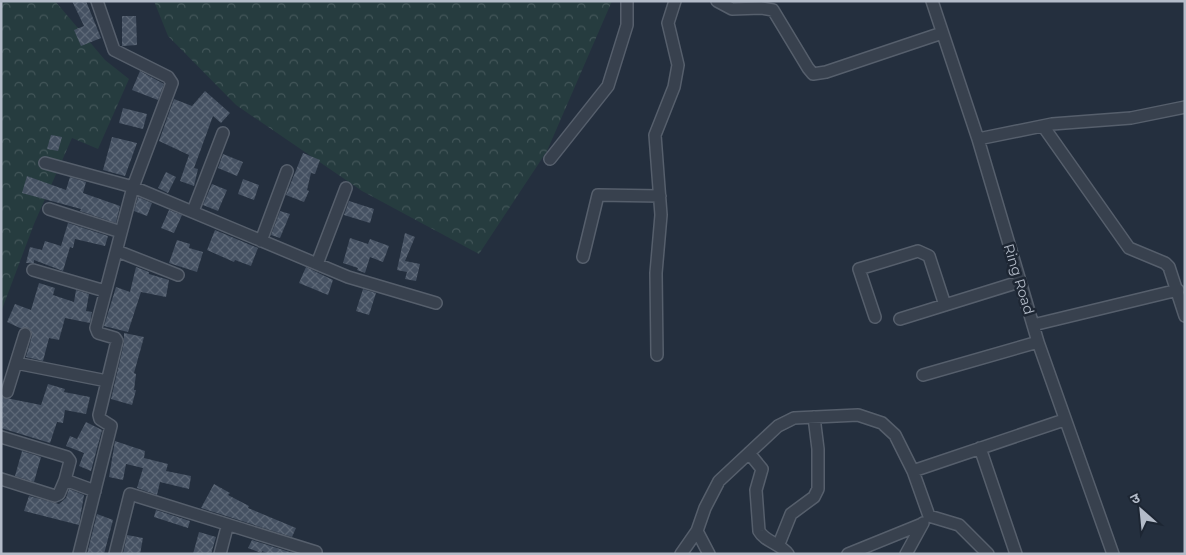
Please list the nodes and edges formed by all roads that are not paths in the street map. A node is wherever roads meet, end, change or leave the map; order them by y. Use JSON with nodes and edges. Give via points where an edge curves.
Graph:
{"nodes":[{"id":1,"x":97,"y":1,"type":"edge"},
{"id":2,"x":627,"y":1,"type":"edge"},
{"id":3,"x":675,"y":1,"type":"edge"},
{"id":4,"x":717,"y":1,"type":"edge"},
{"id":5,"x":932,"y":1,"type":"edge"},
{"id":6,"x":942,"y":33,"type":"junction"},
{"id":7,"x":1185,"y":107,"type":"edge"},
{"id":8,"x":1043,"y":126,"type":"junction"},
{"id":9,"x":223,"y":133,"type":"dead end"},
{"id":10,"x":978,"y":139,"type":"junction"},
{"id":11,"x":550,"y":159,"type":"dead end"},
{"id":12,"x":44,"y":163,"type":"dead end"},
{"id":13,"x":287,"y":172,"type":"dead end"},
{"id":14,"x":133,"y":187,"type":"junction"},
{"id":15,"x":346,"y":188,"type":"dead end"},
{"id":16,"x":660,"y":196,"type":"junction"},
{"id":17,"x":49,"y":208,"type":"dead end"},
{"id":18,"x":193,"y":211,"type":"junction"},
{"id":19,"x":121,"y":232,"type":"junction"},
{"id":20,"x":260,"y":241,"type":"junction"},
{"id":21,"x":117,"y":251,"type":"junction"},
{"id":22,"x":582,"y":257,"type":"dead end"},
{"id":23,"x":317,"y":264,"type":"junction"},
{"id":24,"x":34,"y":270,"type":"dead end"},
{"id":25,"x":178,"y":275,"type":"dead end"},
{"id":26,"x":1019,"y":282,"type":"junction"},
{"id":27,"x":1178,"y":290,"type":"junction"},
{"id":28,"x":105,"y":291,"type":"junction"},
{"id":29,"x":436,"y":303,"type":"dead end"},
{"id":30,"x":945,"y":304,"type":"junction"},
{"id":31,"x":875,"y":316,"type":"dead end"},
{"id":32,"x":1185,"y":316,"type":"edge"},
{"id":33,"x":900,"y":319,"type":"dead end"},
{"id":34,"x":1033,"y":325,"type":"junction"},
{"id":35,"x":25,"y":334,"type":"dead end"},
{"id":36,"x":1038,"y":342,"type":"junction"},
{"id":37,"x":657,"y":355,"type":"dead end"},
{"id":38,"x":16,"y":363,"type":"junction"},
{"id":39,"x":922,"y":375,"type":"dead end"},
{"id":40,"x":107,"y":381,"type":"junction"},
{"id":41,"x":7,"y":392,"type":"dead end"},
{"id":42,"x":814,"y":417,"type":"junction"},
{"id":43,"x":1064,"y":420,"type":"junction"},
{"id":44,"x":1,"y":437,"type":"edge"},
{"id":45,"x":980,"y":448,"type":"junction"},
{"id":46,"x":749,"y":453,"type":"junction"},
{"id":47,"x":913,"y":471,"type":"junction"},
{"id":48,"x":1,"y":479,"type":"edge"},
{"id":49,"x":65,"y":480,"type":"junction"},
{"id":50,"x":95,"y":491,"type":"junction"},
{"id":51,"x":926,"y":520,"type":"junction"},
{"id":52,"x":226,"y":531,"type":"dead end"},
{"id":53,"x":696,"y":531,"type":"junction"},
{"id":54,"x":779,"y":544,"type":"junction"},
{"id":55,"x":316,"y":552,"type":"dead end"},
{"id":56,"x":79,"y":554,"type":"edge"},
{"id":57,"x":115,"y":554,"type":"edge"},
{"id":58,"x":220,"y":554,"type":"edge"},
{"id":59,"x":681,"y":554,"type":"edge"},
{"id":60,"x":709,"y":554,"type":"edge"},
{"id":61,"x":788,"y":554,"type":"edge"},
{"id":62,"x":848,"y":554,"type":"edge"},
{"id":63,"x":906,"y":554,"type":"edge"},
{"id":64,"x":988,"y":554,"type":"edge"},
{"id":65,"x":1016,"y":554,"type":"edge"},
{"id":66,"x":1112,"y":554,"type":"edge"}],
"edges":[{"from":1,"to":14,"type":"street","via":[[114,50],[168,77],[172,83]]},
{"from":2,"to":11,"type":"street","via":[[626,24],[608,86]]},
{"from":3,"to":16,"type":"street","via":[[668,23],[678,65],[674,87],[655,135]]},
{"from":4,"to":6,"type":"street","via":[[732,9],[773,10],[814,74]]},
{"from":5,"to":6,"type":"street","name":"Ring Road"},
{"from":6,"to":10,"type":"street","name":"Ring Road"},
{"from":7,"to":8,"type":"street","via":[[1131,118]]},
{"from":8,"to":10,"type":"street"},
{"from":8,"to":27,"type":"street","via":[[1129,248],[1165,263],[1173,273]]},
{"from":9,"to":18,"type":"street"},
{"from":10,"to":26,"type":"street","name":"Ring Road"},
{"from":12,"to":14,"type":"street"},
{"from":13,"to":20,"type":"street"},
{"from":14,"to":18,"type":"street"},
{"from":14,"to":19,"type":"street"},
{"from":15,"to":23,"type":"street"},
{"from":16,"to":22,"type":"street","via":[[598,195]]},
{"from":16,"to":37,"type":"street","via":[[660,248],[656,273]]},
{"from":17,"to":19,"type":"street"},
{"from":18,"to":20,"type":"street"},
{"from":19,"to":21,"type":"street"},
{"from":20,"to":23,"type":"street"},
{"from":21,"to":25,"type":"street"},
{"from":21,"to":28,"type":"street"},
{"from":23,"to":29,"type":"street"},
{"from":24,"to":28,"type":"street"},
{"from":26,"to":30,"type":"street"},
{"from":26,"to":34,"type":"street","name":"Ring Road"},
{"from":27,"to":32,"type":"street"},
{"from":27,"to":34,"type":"street"},
{"from":28,"to":40,"type":"street","via":[[96,328],[98,333],[117,341]]},
{"from":30,"to":31,"type":"street","via":[[929,256],[918,251],[859,269]]},
{"from":30,"to":33,"type":"street"},
{"from":34,"to":36,"type":"street","name":"Ring Road"},
{"from":35,"to":38,"type":"street"},
{"from":36,"to":39,"type":"street"},
{"from":36,"to":43,"type":"street","name":"Ring Road"},
{"from":38,"to":40,"type":"street"},
{"from":38,"to":41,"type":"street"},
{"from":40,"to":50,"type":"street","via":[[99,415],[111,428]]},
{"from":42,"to":46,"type":"street","via":[[788,420]]},
{"from":42,"to":47,"type":"street","via":[[858,415],[882,423],[894,435]]},
{"from":42,"to":54,"type":"street","via":[[818,489],[814,497],[791,514]]},
{"from":43,"to":45,"type":"street"},
{"from":43,"to":66,"type":"street","name":"Ring Road"},
{"from":44,"to":49,"type":"street","via":[[68,457]]},
{"from":45,"to":47,"type":"street"},
{"from":45,"to":65,"type":"street"},
{"from":46,"to":53,"type":"street","via":[[719,481]]},
{"from":46,"to":54,"type":"street","via":[[762,469],[756,490],[759,531],[765,538]]},
{"from":47,"to":51,"type":"street"},
{"from":48,"to":49,"type":"street","via":[[55,496]]},
{"from":49,"to":50,"type":"street"},
{"from":50,"to":56,"type":"street"},
{"from":51,"to":62,"type":"street"},
{"from":51,"to":63,"type":"street"},
{"from":51,"to":64,"type":"street","via":[[959,524]]},
{"from":52,"to":58,"type":"street"},
{"from":53,"to":59,"type":"street"},
{"from":53,"to":60,"type":"street"},
{"from":54,"to":61,"type":"street"},
{"from":55,"to":57,"type":"street","via":[[130,494]]}]}
